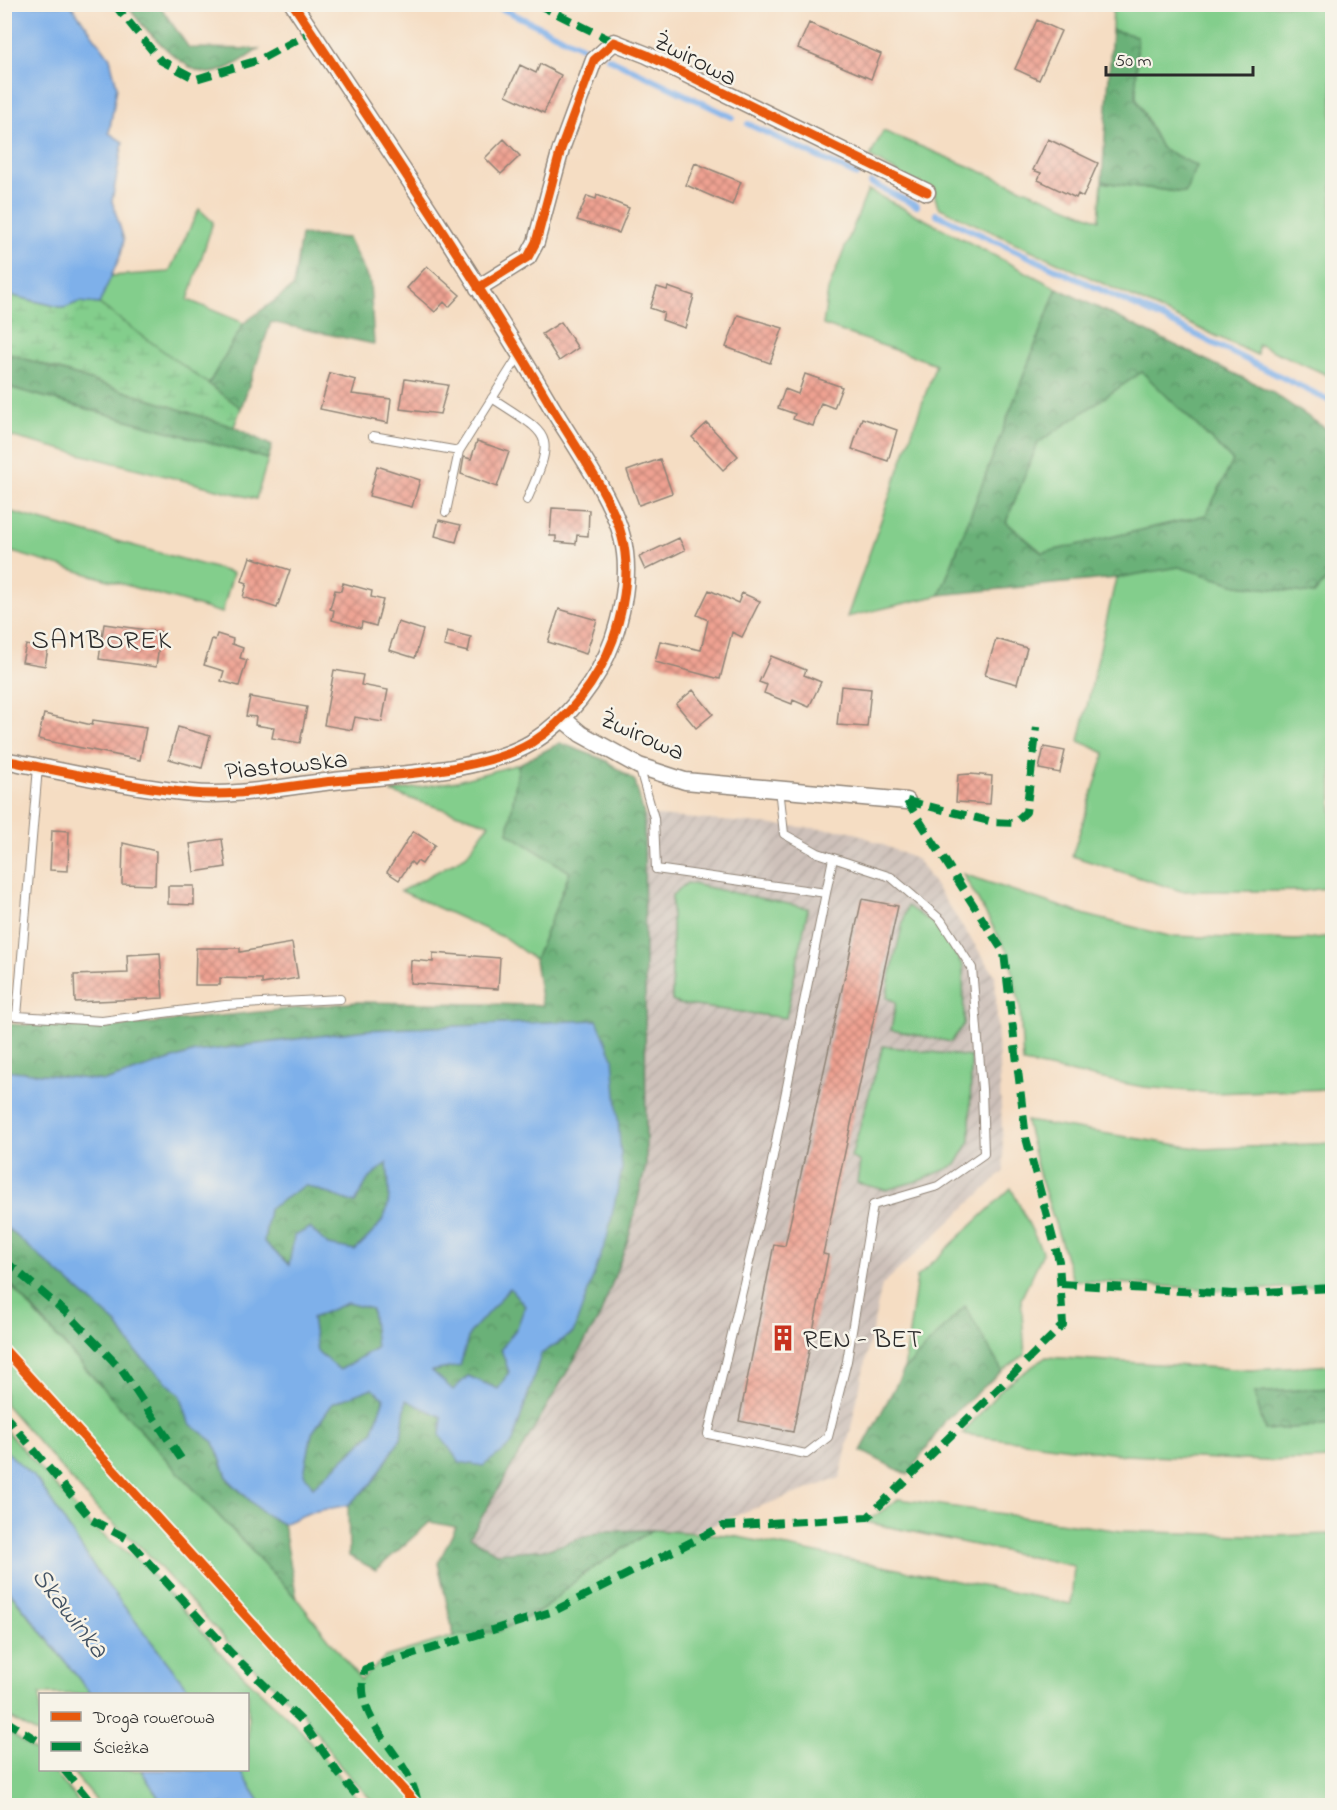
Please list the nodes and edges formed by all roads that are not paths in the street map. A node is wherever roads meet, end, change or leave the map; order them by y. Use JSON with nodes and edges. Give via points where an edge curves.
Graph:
{"nodes":[{"id":1,"x":293,"y":4,"type":"edge"},
{"id":2,"x":927,"y":192,"type":"dead end"},
{"id":3,"x":478,"y":288,"type":"junction"},
{"id":4,"x":520,"y":354,"type":"junction"},
{"id":5,"x":492,"y":398,"type":"junction"},
{"id":6,"x":373,"y":436,"type":"dead end"},
{"id":7,"x":459,"y":451,"type":"junction"},
{"id":8,"x":527,"y":500,"type":"dead end"},
{"id":9,"x":446,"y":512,"type":"dead end"},
{"id":10,"x":563,"y":719,"type":"junction"},
{"id":11,"x":4,"y":760,"type":"edge"},
{"id":12,"x":38,"y":766,"type":"junction"},
{"id":13,"x":639,"y":766,"type":"junction"},
{"id":14,"x":779,"y":788,"type":"junction"},
{"id":15,"x":907,"y":801,"type":"dead end"},
{"id":16,"x":833,"y":858,"type":"junction"},
{"id":17,"x":826,"y":892,"type":"junction"},
{"id":18,"x":340,"y":999,"type":"dead end"},
{"id":19,"x":4,"y":1015,"type":"edge"},
{"id":20,"x":17,"y":1016,"type":"junction"}],
"edges":[{"from":1,"to":3,"type":"street","name":"Żwirowa"},
{"from":2,"to":3,"type":"street","name":"Żwirowa","via":[[614,42],[594,60],[561,148],[532,250],[528,257]]},
{"from":3,"to":4,"type":"street","name":"Żwirowa"},
{"from":4,"to":5,"type":"lane"},
{"from":4,"to":10,"type":"street","name":"Żwirowa","via":[[616,516],[626,562],[622,609],[608,654]]},
{"from":5,"to":7,"type":"lane"},
{"from":5,"to":8,"type":"lane","via":[[539,429],[545,438],[544,459]]},
{"from":6,"to":7,"type":"lane"},
{"from":7,"to":9,"type":"lane"},
{"from":10,"to":12,"type":"street","name":"Piastowska","via":[[529,744],[482,761],[235,792],[159,789]]},
{"from":10,"to":13,"type":"street","name":"Żwirowa","via":[[581,734]]},
{"from":11,"to":12,"type":"street","name":"Piastowska"},
{"from":12,"to":20,"type":"lane"},
{"from":13,"to":14,"type":"street","name":"Żwirowa","via":[[685,781]]},
{"from":13,"to":17,"type":"lane","via":[[654,818],[656,869]]},
{"from":14,"to":15,"type":"street","name":"Żwirowa"},
{"from":14,"to":16,"type":"lane","via":[[784,834]]},
{"from":16,"to":17,"type":"lane"},
{"from":16,"to":17,"type":"lane","via":[[891,877],[941,920],[972,968],[984,1154],[938,1186],[873,1205],[847,1361],[828,1437],[806,1454],[708,1434],[766,1191]]},
{"from":18,"to":20,"type":"lane","via":[[225,1005],[102,1021]]},
{"from":19,"to":20,"type":"lane"}]}
